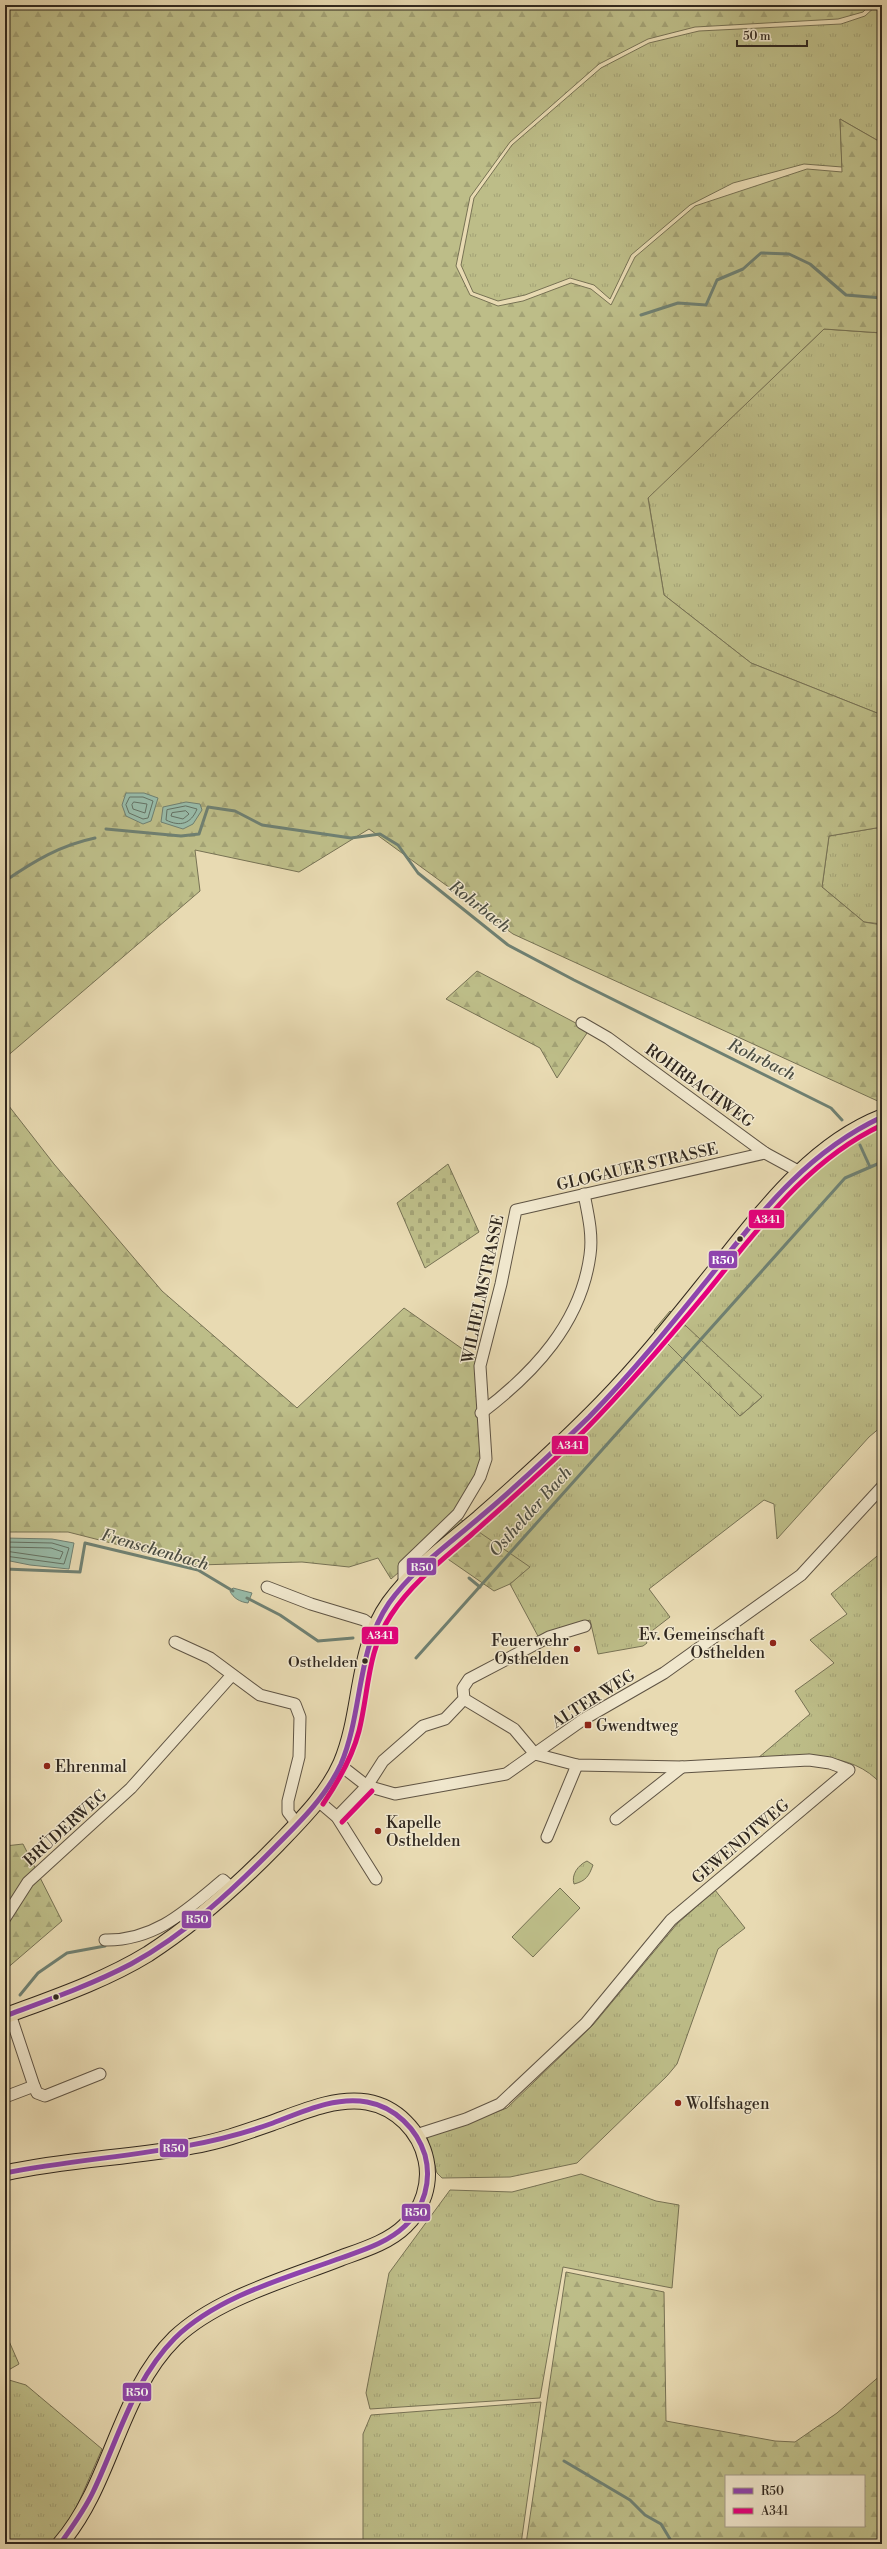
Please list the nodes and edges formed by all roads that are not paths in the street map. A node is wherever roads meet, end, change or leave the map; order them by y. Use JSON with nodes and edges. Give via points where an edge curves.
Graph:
{"nodes":[{"id":1,"x":582,"y":1023,"type":"dead end"},
{"id":2,"x":882,"y":1117,"type":"edge"},
{"id":3,"x":765,"y":1153,"type":"junction"},
{"id":4,"x":800,"y":1172,"type":"junction"},
{"id":5,"x":584,"y":1194,"type":"junction"},
{"id":6,"x":516,"y":1210,"type":"joint"},
{"id":7,"x":481,"y":1413,"type":"junction"},
{"id":8,"x":882,"y":1487,"type":"edge"},
{"id":9,"x":404,"y":1585,"type":"junction"},
{"id":10,"x":267,"y":1587,"type":"dead end"},
{"id":11,"x":585,"y":1626,"type":"dead end"},
{"id":12,"x":375,"y":1628,"type":"junction"},
{"id":13,"x":175,"y":1642,"type":"dead end"},
{"id":14,"x":232,"y":1675,"type":"junction"},
{"id":15,"x":464,"y":1699,"type":"junction"},
{"id":16,"x":535,"y":1754,"type":"junction"},
{"id":17,"x":340,"y":1765,"type":"junction"},
{"id":18,"x":577,"y":1765,"type":"junction"},
{"id":19,"x":682,"y":1767,"type":"junction"},
{"id":20,"x":367,"y":1786,"type":"junction"},
{"id":21,"x":317,"y":1800,"type":"junction"},
{"id":22,"x":337,"y":1817,"type":"junction"},
{"id":23,"x":616,"y":1819,"type":"dead end"},
{"id":24,"x":297,"y":1824,"type":"junction"},
{"id":25,"x":547,"y":1837,"type":"dead end"},
{"id":26,"x":376,"y":1879,"type":"dead end"},
{"id":27,"x":233,"y":1889,"type":"junction"},
{"id":28,"x":5,"y":1918,"type":"edge"},
{"id":29,"x":105,"y":1940,"type":"dead end"},
{"id":30,"x":8,"y":2015,"type":"edge"},
{"id":31,"x":100,"y":2074,"type":"dead end"},
{"id":32,"x":34,"y":2086,"type":"junction"},
{"id":33,"x":5,"y":2097,"type":"edge"},
{"id":34,"x":416,"y":2134,"type":"junction"},
{"id":35,"x":5,"y":2174,"type":"edge"},
{"id":36,"x":60,"y":2544,"type":"edge"}],
"edges":[{"from":1,"to":3,"type":"street","name":"ROHRBACHWEG","via":[[608,1038]]},
{"from":2,"to":4,"type":"main road","via":[[848,1135]]},
{"from":3,"to":4,"type":"street","name":"ROHRBACHWEG"},
{"from":3,"to":5,"type":"street","name":"GLOGAUER STRASSE"},
{"from":4,"to":9,"type":"main road","via":[[775,1197],[659,1339],[605,1400],[543,1462]]},
{"from":5,"to":6,"type":"street","name":"GLOGAUER STRASSE"},
{"from":5,"to":7,"type":"street","via":[[590,1226],[590,1254],[582,1293],[568,1323],[506,1394]]},
{"from":6,"to":7,"type":"street","name":"WILHELMSTRASSE","via":[[501,1284],[480,1366]]},
{"from":7,"to":9,"type":"street","name":"WILHELMSTRASSE","via":[[486,1459],[480,1478],[458,1514],[404,1566]]},
{"from":8,"to":16,"type":"street","name":"ALTER WEG","via":[[801,1576],[664,1673],[584,1719]]},
{"from":9,"to":12,"type":"main road","via":[[390,1602]]},
{"from":10,"to":12,"type":"street","via":[[364,1620]]},
{"from":11,"to":15,"type":"street","via":[[549,1637],[469,1679],[463,1688]]},
{"from":12,"to":17,"type":"main road","via":[[364,1661],[352,1729]]},
{"from":13,"to":14,"type":"street","via":[[210,1658]]},
{"from":14,"to":24,"type":"street","via":[[260,1695],[295,1704],[300,1717],[299,1757],[288,1801],[288,1812]]},
{"from":14,"to":28,"type":"street","name":"BRÜDERWEG","via":[[131,1788],[28,1882]]},
{"from":15,"to":16,"type":"street","via":[[514,1729]]},
{"from":15,"to":20,"type":"street","via":[[445,1719],[423,1726],[383,1761]]},
{"from":16,"to":18,"type":"street","name":"GEWENDTWEG"},
{"from":16,"to":20,"type":"street","name":"ALTER WEG","via":[[506,1774],[395,1794]]},
{"from":17,"to":20,"type":"street","name":"ALTER WEG"},
{"from":17,"to":21,"type":"main road"},
{"from":18,"to":19,"type":"street","name":"GEWENDTWEG"},
{"from":18,"to":25,"type":"street"},
{"from":19,"to":23,"type":"street"},
{"from":19,"to":34,"type":"street","name":"GEWENDTWEG","via":[[809,1760],[830,1762],[849,1770],[671,1920],[586,2023],[500,2104],[466,2119]]},
{"from":20,"to":22,"type":"street"},
{"from":21,"to":22,"type":"street"},
{"from":21,"to":24,"type":"main road"},
{"from":22,"to":26,"type":"street"},
{"from":24,"to":27,"type":"main road"},
{"from":27,"to":29,"type":"street","via":[[223,1880],[170,1924],[123,1940]]},
{"from":27,"to":30,"type":"main road","via":[[147,1954],[77,1989]]},
{"from":30,"to":32,"type":"street"},
{"from":31,"to":32,"type":"street","via":[[45,2096],[37,2093]]},
{"from":32,"to":33,"type":"street"},
{"from":34,"to":35,"type":"main road","via":[[401,2118],[382,2106],[368,2102],[337,2102],[208,2143]]},
{"from":34,"to":36,"type":"main road","via":[[423,2148],[427,2177],[421,2203],[405,2226],[368,2248],[225,2305],[190,2326],[175,2339],[159,2357],[145,2381],[85,2507]]}]}
